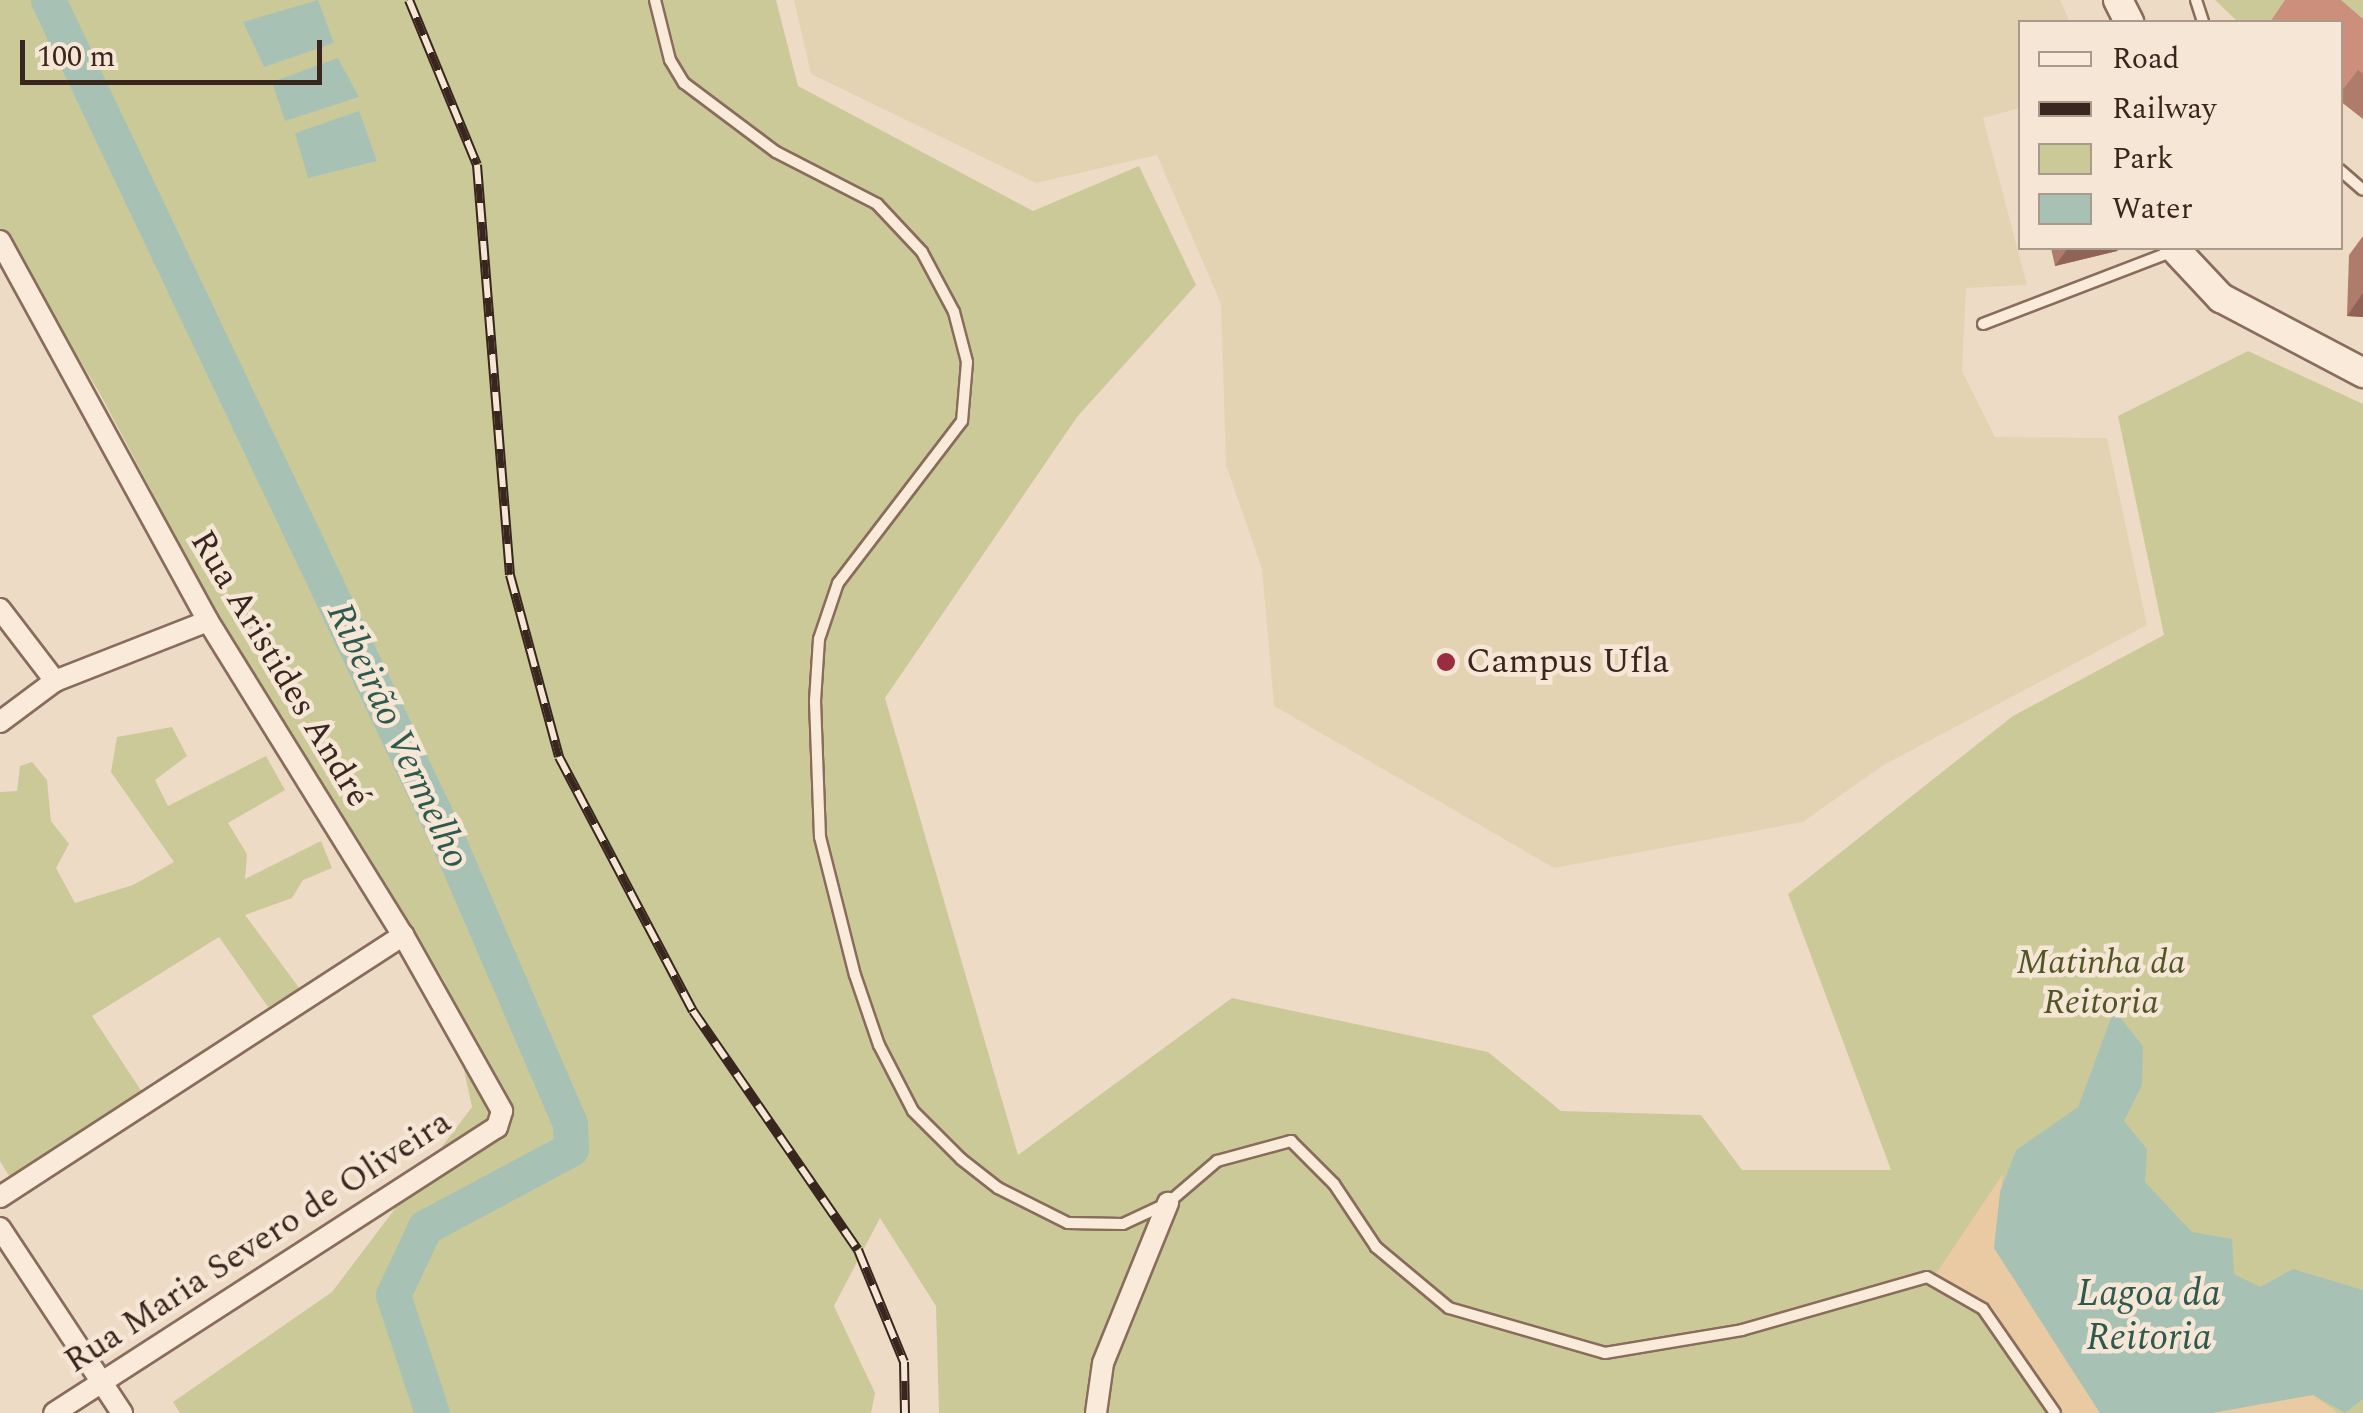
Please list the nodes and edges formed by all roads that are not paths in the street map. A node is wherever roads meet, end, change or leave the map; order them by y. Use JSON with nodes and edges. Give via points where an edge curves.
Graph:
{"nodes":[{"id":1,"x":655,"y":0,"type":"edge"},
{"id":2,"x":2343,"y":173,"type":"edge"},
{"id":3,"x":2363,"y":190,"type":"edge"},
{"id":4,"x":0,"y":241,"type":"edge"},
{"id":5,"x":2176,"y":250,"type":"edge"},
{"id":6,"x":2183,"y":250,"type":"edge"},
{"id":7,"x":2184,"y":250,"type":"edge"},
{"id":8,"x":1983,"y":324,"type":"dead end"},
{"id":9,"x":2363,"y":353,"type":"edge"},
{"id":10,"x":2363,"y":373,"type":"edge"},
{"id":11,"x":0,"y":609,"type":"edge"},
{"id":12,"x":208,"y":622,"type":"junction"},
{"id":13,"x":54,"y":682,"type":"junction"},
{"id":14,"x":0,"y":722,"type":"edge"},
{"id":15,"x":403,"y":935,"type":"junction"},
{"id":16,"x":497,"y":1127,"type":"joint"},
{"id":17,"x":0,"y":1197,"type":"edge"},
{"id":18,"x":1168,"y":1203,"type":"junction"},
{"id":19,"x":0,"y":1228,"type":"edge"},
{"id":20,"x":101,"y":1381,"type":"junction"},
{"id":21,"x":54,"y":1413,"type":"edge"},
{"id":22,"x":122,"y":1413,"type":"edge"},
{"id":23,"x":1096,"y":1413,"type":"edge"},
{"id":24,"x":2055,"y":1413,"type":"edge"}],
"edges":[{"from":1,"to":18,"type":"lane","via":[[670,60],[706,104],[776,152],[877,204],[904,229],[954,312],[967,362],[962,421],[838,583],[819,639],[820,837],[879,1045],[913,1110],[998,1188],[1068,1223],[1123,1224]]},
{"from":2,"to":3,"type":"lane"},
{"from":4,"to":12,"type":"street","name":"Rua Aristides André"},
{"from":5,"to":8,"type":"lane"},
{"from":6,"to":10,"type":"street","via":[[2221,298]]},
{"from":7,"to":9,"type":"street","via":[[2256,304]]},
{"from":11,"to":13,"type":"street"},
{"from":12,"to":13,"type":"street"},
{"from":12,"to":15,"type":"street","name":"Rua Aristides André"},
{"from":13,"to":14,"type":"street"},
{"from":15,"to":16,"type":"street","name":"Rua Aristides André","via":[[500,1100]]},
{"from":15,"to":17,"type":"street"},
{"from":16,"to":20,"type":"street","name":"Rua Maria Severo de Oliveira"},
{"from":18,"to":23,"type":"street","via":[[1103,1363]]},
{"from":18,"to":24,"type":"lane","via":[[1217,1161],[1291,1141],[1334,1184],[1376,1247],[1449,1308],[1605,1353],[1742,1330],[1927,1277],[1983,1309]]},
{"from":19,"to":20,"type":"street"},
{"from":20,"to":21,"type":"street","name":"Rua Maria Severo de Oliveira"},
{"from":20,"to":22,"type":"street"}]}
